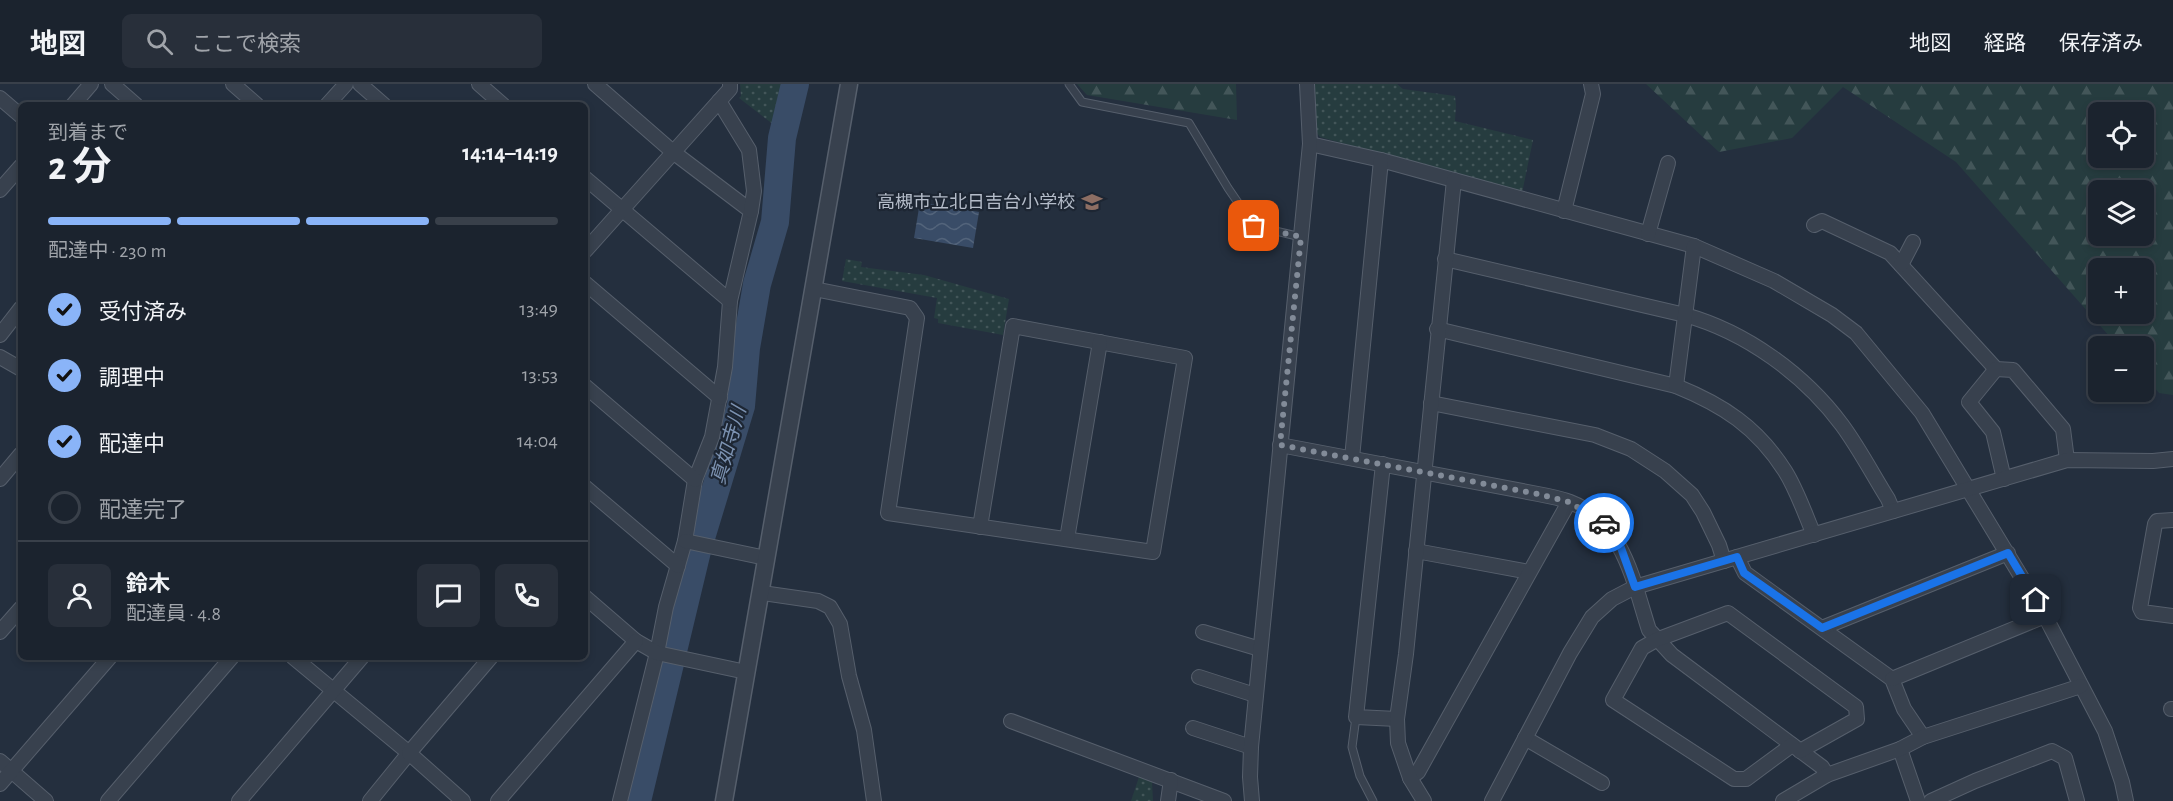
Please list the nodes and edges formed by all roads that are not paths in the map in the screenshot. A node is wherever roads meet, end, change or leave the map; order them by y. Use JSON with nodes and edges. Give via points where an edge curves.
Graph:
{"nodes":[{"id":1,"x":91,"y":84,"type":"edge"},
{"id":2,"x":112,"y":84,"type":"edge"},
{"id":3,"x":233,"y":84,"type":"edge"},
{"id":4,"x":346,"y":84,"type":"edge"},
{"id":5,"x":360,"y":84,"type":"edge"},
{"id":6,"x":479,"y":84,"type":"edge"},
{"id":7,"x":595,"y":84,"type":"edge"},
{"id":8,"x":730,"y":84,"type":"edge"},
{"id":9,"x":849,"y":84,"type":"edge"},
{"id":10,"x":1069,"y":84,"type":"edge"},
{"id":11,"x":1307,"y":84,"type":"edge"},
{"id":12,"x":1592,"y":84,"type":"edge"},
{"id":13,"x":0,"y":98,"type":"edge"},
{"id":14,"x":719,"y":101,"type":"junction"},
{"id":15,"x":76,"y":102,"type":"edge"},
{"id":16,"x":133,"y":102,"type":"edge"},
{"id":17,"x":254,"y":102,"type":"edge"},
{"id":18,"x":330,"y":102,"type":"edge"},
{"id":19,"x":381,"y":102,"type":"edge"},
{"id":20,"x":499,"y":102,"type":"edge"},
{"id":21,"x":18,"y":113,"type":"edge"},
{"id":22,"x":1310,"y":144,"type":"junction"},
{"id":23,"x":673,"y":152,"type":"junction"},
{"id":24,"x":1381,"y":160,"type":"junction"},
{"id":25,"x":1668,"y":163,"type":"dead end"},
{"id":26,"x":18,"y":169,"type":"edge"},
{"id":27,"x":1454,"y":180,"type":"junction"},
{"id":28,"x":588,"y":181,"type":"edge"},
{"id":29,"x":0,"y":190,"type":"edge"},
{"id":30,"x":620,"y":210,"type":"junction"},
{"id":31,"x":1564,"y":210,"type":"junction"},
{"id":32,"x":751,"y":211,"type":"junction"},
{"id":33,"x":1814,"y":225,"type":"dead end"},
{"id":34,"x":1648,"y":234,"type":"junction"},
{"id":35,"x":1301,"y":237,"type":"junction"},
{"id":36,"x":1913,"y":242,"type":"dead end"},
{"id":37,"x":1694,"y":246,"type":"junction"},
{"id":38,"x":588,"y":247,"type":"edge"},
{"id":39,"x":1445,"y":260,"type":"junction"},
{"id":40,"x":1901,"y":265,"type":"junction"},
{"id":41,"x":588,"y":286,"type":"edge"},
{"id":42,"x":814,"y":290,"type":"junction"},
{"id":43,"x":730,"y":301,"type":"junction"},
{"id":44,"x":18,"y":312,"type":"edge"},
{"id":45,"x":1684,"y":315,"type":"junction"},
{"id":46,"x":1437,"y":329,"type":"junction"},
{"id":47,"x":0,"y":335,"type":"edge"},
{"id":48,"x":1100,"y":342,"type":"junction"},
{"id":49,"x":0,"y":357,"type":"edge"},
{"id":50,"x":18,"y":367,"type":"edge"},
{"id":51,"x":1996,"y":369,"type":"junction"},
{"id":52,"x":1676,"y":386,"type":"junction"},
{"id":53,"x":588,"y":389,"type":"edge"},
{"id":54,"x":720,"y":398,"type":"junction"},
{"id":55,"x":1431,"y":403,"type":"junction"},
{"id":56,"x":1280,"y":445,"type":"junction"},
{"id":57,"x":18,"y":458,"type":"edge"},
{"id":58,"x":1352,"y":458,"type":"junction"},
{"id":59,"x":2173,"y":459,"type":"edge"},
{"id":60,"x":2067,"y":460,"type":"junction"},
{"id":61,"x":1383,"y":464,"type":"junction"},
{"id":62,"x":1423,"y":472,"type":"junction"},
{"id":63,"x":0,"y":479,"type":"edge"},
{"id":64,"x":2004,"y":479,"type":"junction"},
{"id":65,"x":695,"y":480,"type":"junction"},
{"id":66,"x":1969,"y":489,"type":"junction"},
{"id":67,"x":588,"y":491,"type":"edge"},
{"id":68,"x":1569,"y":502,"type":"junction"},
{"id":69,"x":1893,"y":512,"type":"junction"},
{"id":70,"x":2173,"y":520,"type":"edge"},
{"id":71,"x":980,"y":527,"type":"junction"},
{"id":72,"x":1814,"y":535,"type":"junction"},
{"id":73,"x":1067,"y":539,"type":"junction"},
{"id":74,"x":685,"y":541,"type":"junction"},
{"id":75,"x":1416,"y":551,"type":"junction"},
{"id":76,"x":2008,"y":553,"type":"junction"},
{"id":77,"x":766,"y":558,"type":"junction"},
{"id":78,"x":1730,"y":559,"type":"junction"},
{"id":79,"x":678,"y":566,"type":"junction"},
{"id":80,"x":1529,"y":572,"type":"junction"},
{"id":81,"x":1635,"y":587,"type":"junction"},
{"id":82,"x":762,"y":592,"type":"junction"},
{"id":83,"x":588,"y":600,"type":"edge"},
{"id":84,"x":18,"y":611,"type":"edge"},
{"id":85,"x":2045,"y":616,"type":"junction"},
{"id":86,"x":2173,"y":616,"type":"edge"},
{"id":87,"x":1822,"y":628,"type":"junction"},
{"id":88,"x":0,"y":632,"type":"edge"},
{"id":89,"x":1203,"y":632,"type":"dead end"},
{"id":90,"x":1656,"y":640,"type":"junction"},
{"id":91,"x":636,"y":641,"type":"junction"},
{"id":92,"x":1260,"y":649,"type":"junction"},
{"id":93,"x":657,"y":653,"type":"junction"},
{"id":94,"x":107,"y":660,"type":"edge"},
{"id":95,"x":229,"y":660,"type":"edge"},
{"id":96,"x":297,"y":660,"type":"edge"},
{"id":97,"x":360,"y":660,"type":"edge"},
{"id":98,"x":488,"y":660,"type":"edge"},
{"id":99,"x":746,"y":672,"type":"junction"},
{"id":100,"x":1199,"y":677,"type":"dead end"},
{"id":101,"x":1892,"y":679,"type":"junction"},
{"id":102,"x":2081,"y":686,"type":"junction"},
{"id":103,"x":334,"y":691,"type":"junction"},
{"id":104,"x":1256,"y":695,"type":"junction"},
{"id":105,"x":1356,"y":717,"type":"junction"},
{"id":106,"x":1397,"y":719,"type":"junction"},
{"id":107,"x":1011,"y":721,"type":"dead end"},
{"id":108,"x":1193,"y":728,"type":"dead end"},
{"id":109,"x":1923,"y":737,"type":"junction"},
{"id":110,"x":1525,"y":738,"type":"junction"},
{"id":111,"x":1251,"y":747,"type":"junction"},
{"id":112,"x":1796,"y":748,"type":"junction"},
{"id":113,"x":1900,"y":749,"type":"junction"},
{"id":114,"x":409,"y":753,"type":"junction"},
{"id":115,"x":5,"y":766,"type":"edge"},
{"id":116,"x":1827,"y":775,"type":"junction"},
{"id":117,"x":1410,"y":778,"type":"junction"},
{"id":118,"x":1171,"y":780,"type":"junction"},
{"id":119,"x":1602,"y":783,"type":"dead end"},
{"id":120,"x":0,"y":784,"type":"edge"},
{"id":121,"x":46,"y":801,"type":"edge"},
{"id":122,"x":108,"y":801,"type":"edge"},
{"id":123,"x":239,"y":801,"type":"edge"},
{"id":124,"x":370,"y":801,"type":"edge"},
{"id":125,"x":463,"y":801,"type":"edge"},
{"id":126,"x":498,"y":801,"type":"edge"},
{"id":127,"x":620,"y":801,"type":"edge"},
{"id":128,"x":724,"y":801,"type":"edge"},
{"id":129,"x":874,"y":801,"type":"edge"},
{"id":130,"x":1168,"y":801,"type":"edge"},
{"id":131,"x":1224,"y":801,"type":"edge"},
{"id":132,"x":1252,"y":801,"type":"edge"},
{"id":133,"x":1373,"y":801,"type":"edge"},
{"id":134,"x":1424,"y":801,"type":"edge"},
{"id":135,"x":1492,"y":801,"type":"edge"},
{"id":136,"x":1782,"y":801,"type":"edge"},
{"id":137,"x":1917,"y":801,"type":"edge"},
{"id":138,"x":1931,"y":801,"type":"edge"},
{"id":139,"x":2077,"y":801,"type":"edge"},
{"id":140,"x":2126,"y":801,"type":"edge"}],
"edges":[{"from":1,"to":15,"type":"street"},
{"from":2,"to":16,"type":"street"},
{"from":3,"to":17,"type":"street"},
{"from":4,"to":18,"type":"street"},
{"from":5,"to":19,"type":"street"},
{"from":6,"to":20,"type":"street"},
{"from":7,"to":23,"type":"street"},
{"from":8,"to":14,"type":"street"},
{"from":9,"to":42,"type":"street"},
{"from":10,"to":35,"type":"lane","via":[[1082,102],[1189,123],[1254,226]]},
{"from":11,"to":22,"type":"street"},
{"from":12,"to":31,"type":"street","via":[[1593,94]]},
{"from":13,"to":21,"type":"street"},
{"from":14,"to":23,"type":"street"},
{"from":14,"to":32,"type":"street","via":[[749,150],[754,191]]},
{"from":22,"to":24,"type":"street"},
{"from":22,"to":35,"type":"street"},
{"from":23,"to":30,"type":"street"},
{"from":23,"to":32,"type":"street"},
{"from":24,"to":27,"type":"street"},
{"from":24,"to":58,"type":"street"},
{"from":25,"to":34,"type":"street"},
{"from":26,"to":29,"type":"street"},
{"from":27,"to":31,"type":"street"},
{"from":27,"to":39,"type":"street"},
{"from":28,"to":30,"type":"street"},
{"from":30,"to":38,"type":"street"},
{"from":30,"to":43,"type":"street"},
{"from":31,"to":34,"type":"street"},
{"from":32,"to":43,"type":"street"},
{"from":33,"to":40,"type":"street","via":[[1822,221],[1890,253]]},
{"from":34,"to":37,"type":"street"},
{"from":35,"to":56,"type":"street"},
{"from":36,"to":40,"type":"street"},
{"from":37,"to":45,"type":"street"},
{"from":37,"to":66,"type":"street","via":[[1774,281],[1856,333],[1922,413]]},
{"from":39,"to":45,"type":"street"},
{"from":39,"to":46,"type":"street"},
{"from":40,"to":51,"type":"street"},
{"from":41,"to":54,"type":"street"},
{"from":42,"to":71,"type":"street","via":[[910,308],[914,313],[917,318],[888,513]]},
{"from":42,"to":77,"type":"street"},
{"from":43,"to":54,"type":"street"},
{"from":44,"to":47,"type":"street"},
{"from":45,"to":52,"type":"street"},
{"from":45,"to":69,"type":"street","via":[[1706,321],[1762,351],[1822,400]]},
{"from":46,"to":52,"type":"street"},
{"from":46,"to":55,"type":"street"},
{"from":48,"to":71,"type":"street","via":[[1013,326]]},
{"from":48,"to":73,"type":"street"},
{"from":48,"to":73,"type":"street","via":[[1185,358],[1153,552]]},
{"from":49,"to":50,"type":"street"},
{"from":51,"to":60,"type":"street","via":[[2013,370],[2063,429]]},
{"from":51,"to":64,"type":"street","via":[[1969,402],[1993,432]]},
{"from":52,"to":72,"type":"street","via":[[1708,398],[1739,418],[1762,441],[1786,472]]},
{"from":53,"to":65,"type":"street"},
{"from":54,"to":65,"type":"street","via":[[712,437]]},
{"from":55,"to":62,"type":"street"},
{"from":55,"to":78,"type":"street","via":[[1595,435],[1631,448],[1692,495]]},
{"from":56,"to":58,"type":"street"},
{"from":56,"to":92,"type":"street"},
{"from":57,"to":63,"type":"street"},
{"from":58,"to":61,"type":"street"},
{"from":59,"to":60,"type":"street"},
{"from":60,"to":64,"type":"street"},
{"from":61,"to":62,"type":"street"},
{"from":61,"to":105,"type":"street"},
{"from":62,"to":68,"type":"street"},
{"from":62,"to":75,"type":"street"},
{"from":64,"to":66,"type":"street"},
{"from":65,"to":74,"type":"street"},
{"from":66,"to":69,"type":"street"},
{"from":66,"to":76,"type":"street"},
{"from":67,"to":79,"type":"street"},
{"from":68,"to":80,"type":"street"},
{"from":68,"to":81,"type":"street","via":[[1604,523],[1620,545]]},
{"from":69,"to":72,"type":"street"},
{"from":70,"to":86,"type":"street","via":[[2155,524],[2140,608],[2142,612]]},
{"from":71,"to":73,"type":"street"},
{"from":72,"to":78,"type":"street"},
{"from":74,"to":77,"type":"street"},
{"from":74,"to":79,"type":"street"},
{"from":75,"to":80,"type":"street"},
{"from":75,"to":106,"type":"street"},
{"from":76,"to":85,"type":"street"},
{"from":76,"to":87,"type":"street"},
{"from":77,"to":82,"type":"street"},
{"from":78,"to":81,"type":"street"},
{"from":78,"to":87,"type":"street"},
{"from":79,"to":93,"type":"street"},
{"from":80,"to":117,"type":"street","via":[[1418,772]]},
{"from":81,"to":90,"type":"street"},
{"from":81,"to":110,"type":"street","via":[[1612,599],[1592,617]]},
{"from":82,"to":99,"type":"street"},
{"from":82,"to":129,"type":"street","via":[[818,601],[830,607],[840,624],[864,729]]},
{"from":83,"to":91,"type":"street"},
{"from":84,"to":88,"type":"street"},
{"from":85,"to":101,"type":"street"},
{"from":85,"to":102,"type":"street"},
{"from":87,"to":101,"type":"street"},
{"from":89,"to":92,"type":"street"},
{"from":90,"to":112,"type":"street"},
{"from":90,"to":112,"type":"street","via":[[1642,648],[1613,700],[1734,779],[1746,779]]},
{"from":90,"to":112,"type":"street","via":[[1728,614],[1856,707],[1857,719]]},
{"from":91,"to":93,"type":"street"},
{"from":91,"to":126,"type":"street"},
{"from":92,"to":104,"type":"street"},
{"from":93,"to":99,"type":"street"},
{"from":93,"to":127,"type":"street"},
{"from":94,"to":115,"type":"street"},
{"from":95,"to":122,"type":"street"},
{"from":96,"to":103,"type":"street"},
{"from":97,"to":103,"type":"street"},
{"from":98,"to":114,"type":"street"},
{"from":99,"to":128,"type":"street"},
{"from":100,"to":104,"type":"street"},
{"from":101,"to":109,"type":"street","via":[[1904,709]]},
{"from":102,"to":109,"type":"street"},
{"from":102,"to":140,"type":"street","via":[[2105,731]]},
{"from":103,"to":114,"type":"street"},
{"from":103,"to":123,"type":"street"},
{"from":104,"to":111,"type":"street"},
{"from":105,"to":106,"type":"street"},
{"from":105,"to":133,"type":"lane","via":[[1352,747],[1360,777]]},
{"from":106,"to":117,"type":"street","via":[[1398,743]]},
{"from":107,"to":118,"type":"street"},
{"from":108,"to":111,"type":"street"},
{"from":109,"to":113,"type":"street"},
{"from":110,"to":119,"type":"street"},
{"from":110,"to":135,"type":"street"},
{"from":111,"to":132,"type":"street"},
{"from":112,"to":116,"type":"street"},
{"from":113,"to":116,"type":"street"},
{"from":113,"to":137,"type":"street"},
{"from":114,"to":124,"type":"street"},
{"from":114,"to":125,"type":"street"},
{"from":115,"to":120,"type":"street"},
{"from":115,"to":121,"type":"street"},
{"from":116,"to":136,"type":"street"},
{"from":117,"to":134,"type":"street"},
{"from":118,"to":130,"type":"street"},
{"from":118,"to":131,"type":"street"},
{"from":138,"to":139,"type":"street","via":[[2052,751],[2065,758]]}]}
